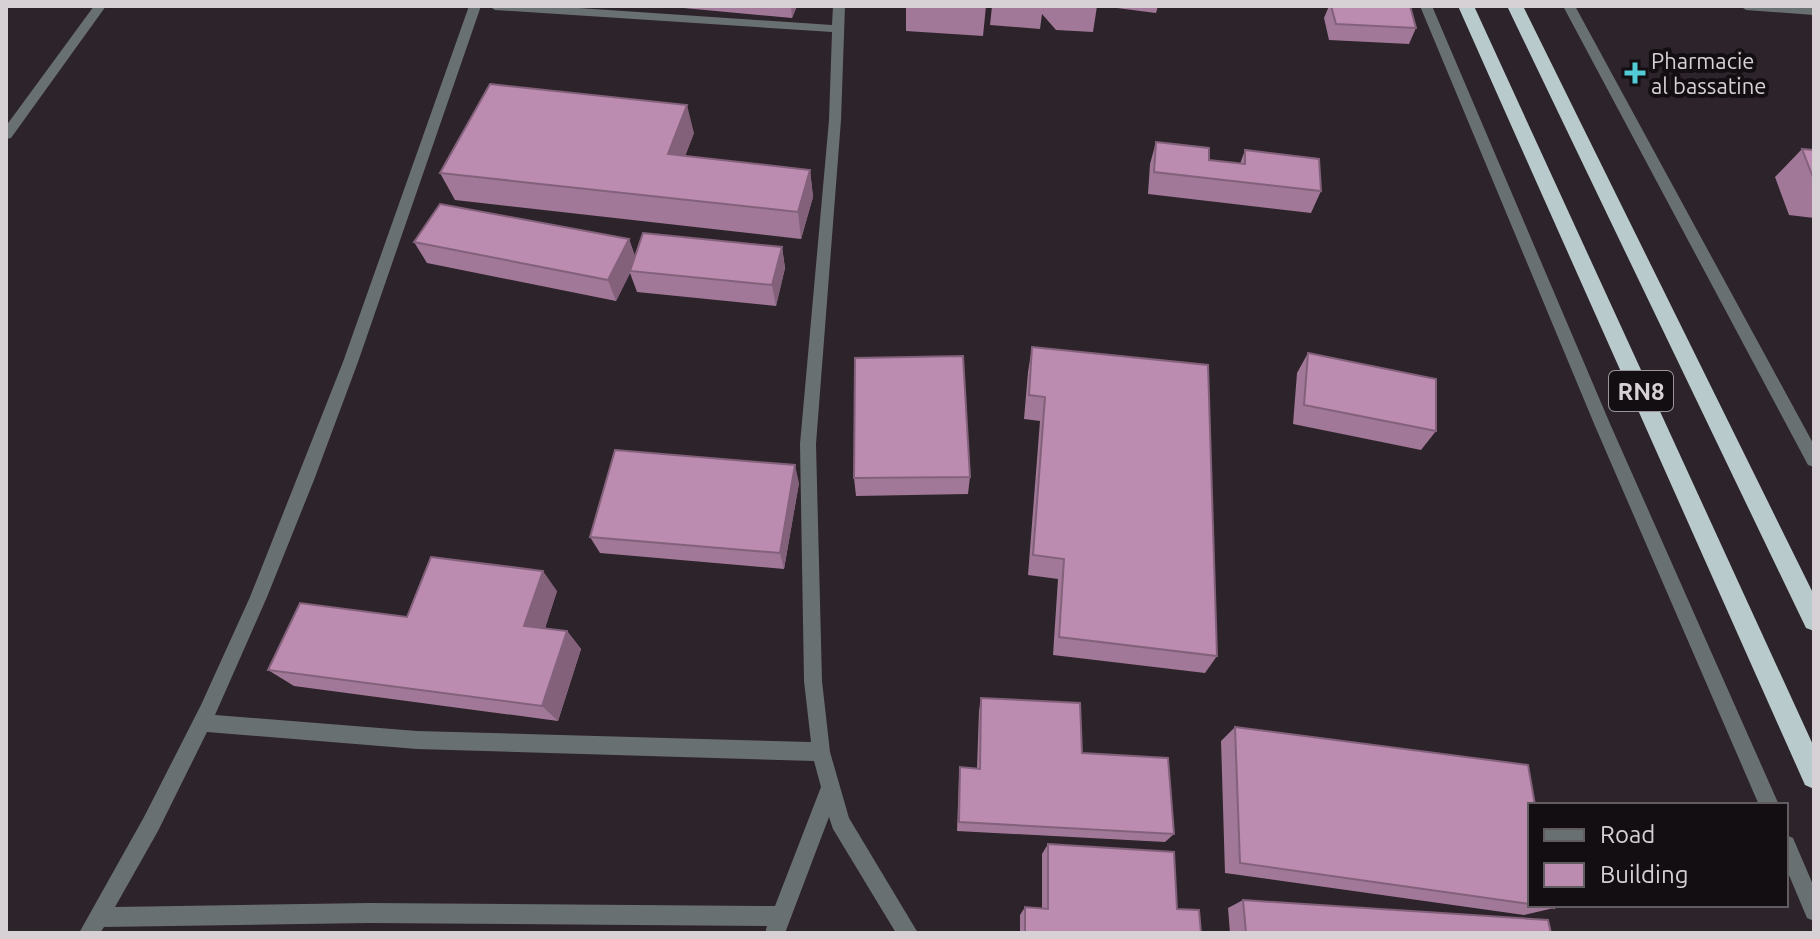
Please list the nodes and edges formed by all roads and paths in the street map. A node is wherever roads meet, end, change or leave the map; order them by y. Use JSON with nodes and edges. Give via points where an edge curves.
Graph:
{"nodes":[{"id":1,"x":100,"y":6,"type":"edge"},
{"id":2,"x":475,"y":6,"type":"edge"},
{"id":3,"x":495,"y":6,"type":"edge"},
{"id":4,"x":839,"y":6,"type":"edge"},
{"id":5,"x":1426,"y":6,"type":"edge"},
{"id":6,"x":1466,"y":6,"type":"edge"},
{"id":7,"x":1515,"y":6,"type":"edge"},
{"id":8,"x":1569,"y":6,"type":"edge"},
{"id":9,"x":1746,"y":6,"type":"edge"},
{"id":10,"x":1814,"y":11,"type":"edge"},
{"id":11,"x":838,"y":29,"type":"junction"},
{"id":12,"x":6,"y":135,"type":"edge"},
{"id":13,"x":1814,"y":460,"type":"edge"},
{"id":14,"x":1814,"y":620,"type":"edge"},
{"id":15,"x":202,"y":723,"type":"junction"},
{"id":16,"x":821,"y":752,"type":"junction"},
{"id":17,"x":1814,"y":776,"type":"edge"},
{"id":18,"x":831,"y":786,"type":"junction"},
{"id":19,"x":1768,"y":803,"type":"edge"},
{"id":20,"x":1788,"y":850,"type":"edge"},
{"id":21,"x":1814,"y":911,"type":"edge"},
{"id":22,"x":778,"y":924,"type":"edge"},
{"id":23,"x":94,"y":925,"type":"edge"},
{"id":24,"x":908,"y":933,"type":"edge"}],
"edges":[{"from":1,"to":12,"type":"street"},
{"from":2,"to":15,"type":"street","via":[[283,542]]},
{"from":3,"to":11,"type":"street"},
{"from":4,"to":11,"type":"street"},
{"from":5,"to":19,"type":"street"},
{"from":6,"to":17,"type":"highway","number":"RN8"},
{"from":7,"to":14,"type":"highway","number":"RN8"},
{"from":8,"to":13,"type":"street"},
{"from":9,"to":10,"type":"street"},
{"from":11,"to":16,"type":"street","via":[[808,444],[813,681]]},
{"from":15,"to":16,"type":"street","via":[[417,740]]},
{"from":15,"to":23,"type":"street"},
{"from":16,"to":18,"type":"street"},
{"from":18,"to":22,"type":"street"},
{"from":18,"to":24,"type":"street","via":[[840,822]]},
{"from":20,"to":21,"type":"street"},
{"from":22,"to":23,"type":"street","via":[[369,913]]}]}
